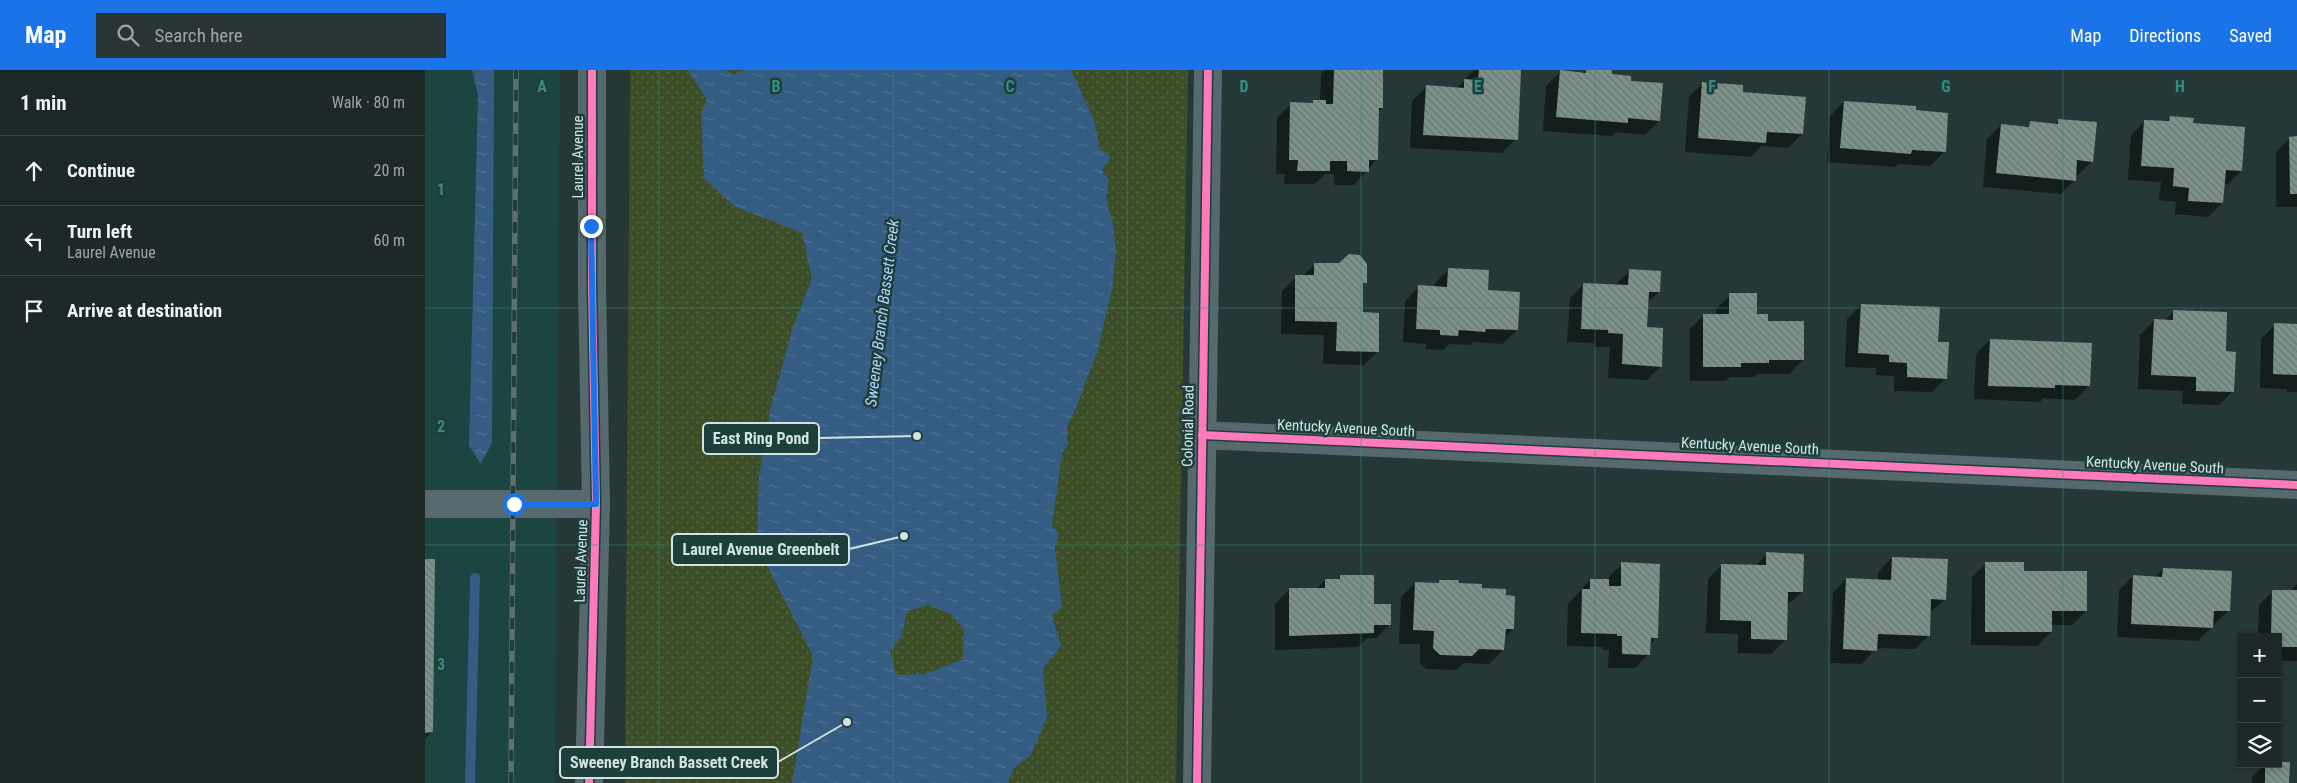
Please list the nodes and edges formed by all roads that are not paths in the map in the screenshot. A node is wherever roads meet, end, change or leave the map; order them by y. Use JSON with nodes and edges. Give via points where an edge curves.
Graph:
{"nodes":[{"id":1,"x":592,"y":70,"type":"edge"},
{"id":2,"x":1208,"y":70,"type":"edge"},
{"id":3,"x":1202,"y":435,"type":"junction"},
{"id":4,"x":2297,"y":485,"type":"edge"},
{"id":5,"x":425,"y":504,"type":"edge"},
{"id":6,"x":596,"y":504,"type":"junction"},
{"id":7,"x":589,"y":783,"type":"edge"},
{"id":8,"x":1197,"y":783,"type":"edge"}],
"edges":[{"from":1,"to":6,"type":"street","name":"Laurel Avenue","via":[[591,287]]},
{"from":2,"to":3,"type":"street","name":"Colonial Road"},
{"from":3,"to":4,"type":"street","name":"Kentucky Avenue South"},
{"from":3,"to":8,"type":"street","name":"Colonial Road"},
{"from":5,"to":6,"type":"street"},
{"from":6,"to":7,"type":"street","name":"Laurel Avenue"}]}
